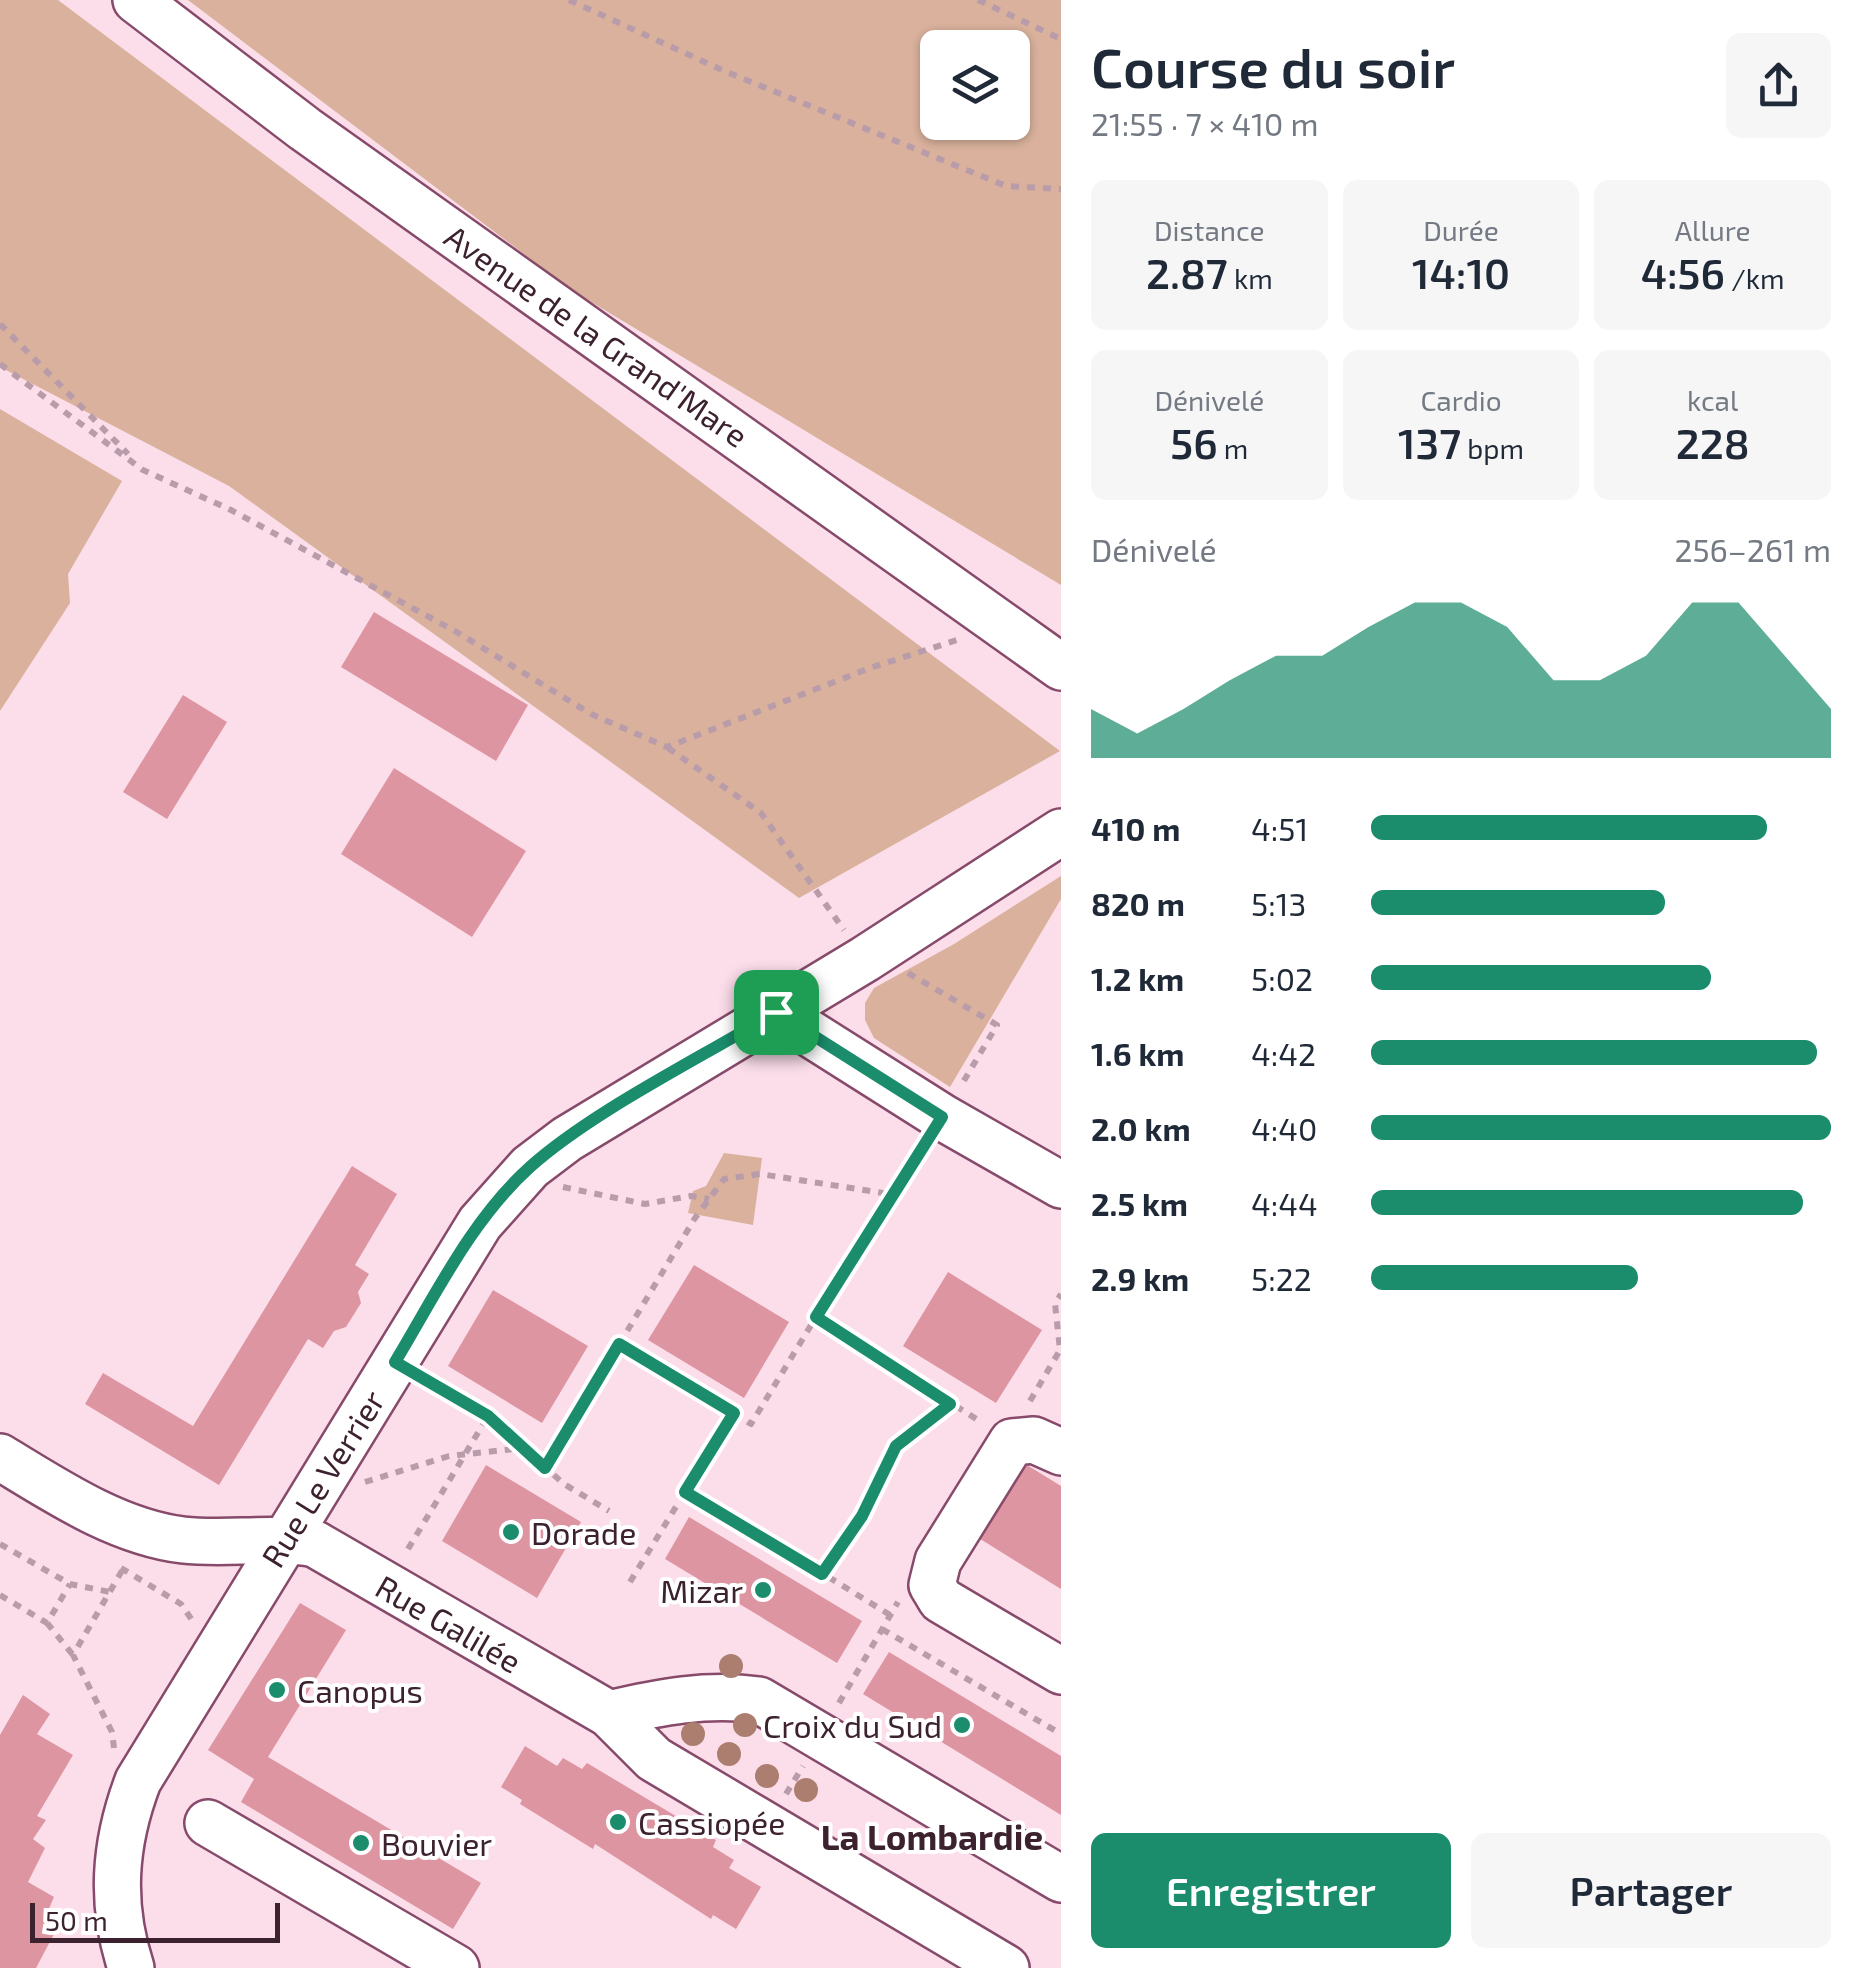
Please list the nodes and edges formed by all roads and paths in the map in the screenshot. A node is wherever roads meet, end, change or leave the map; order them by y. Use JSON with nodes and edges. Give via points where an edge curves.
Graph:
{"nodes":[{"id":1,"x":136,"y":0,"type":"edge"},
{"id":2,"x":569,"y":0,"type":"edge"},
{"id":3,"x":978,"y":0,"type":"edge"},
{"id":4,"x":1061,"y":39,"type":"edge"},
{"id":5,"x":1061,"y":189,"type":"edge"},
{"id":6,"x":0,"y":324,"type":"edge"},
{"id":7,"x":0,"y":364,"type":"edge"},
{"id":8,"x":143,"y":470,"type":"junction"},
{"id":9,"x":979,"y":612,"type":"junction"},
{"id":10,"x":1061,"y":667,"type":"edge"},
{"id":11,"x":667,"y":747,"type":"junction"},
{"id":12,"x":1061,"y":832,"type":"edge"},
{"id":13,"x":865,"y":959,"type":"junction"},
{"id":14,"x":776,"y":1012,"type":"junction"},
{"id":15,"x":942,"y":1117,"type":"junction"},
{"id":16,"x":530,"y":1167,"type":"junction"},
{"id":17,"x":1061,"y":1185,"type":"edge"},
{"id":18,"x":890,"y":1194,"type":"junction"},
{"id":19,"x":709,"y":1199,"type":"junction"},
{"id":20,"x":816,"y":1317,"type":"junction"},
{"id":21,"x":619,"y":1344,"type":"junction"},
{"id":22,"x":395,"y":1362,"type":"junction"},
{"id":23,"x":950,"y":1404,"type":"junction"},
{"id":24,"x":734,"y":1413,"type":"junction"},
{"id":25,"x":488,"y":1416,"type":"junction"},
{"id":26,"x":983,"y":1424,"type":"dead end"},
{"id":27,"x":523,"y":1448,"type":"junction"},
{"id":28,"x":1061,"y":1452,"type":"edge"},
{"id":29,"x":465,"y":1454,"type":"junction"},
{"id":30,"x":0,"y":1457,"type":"edge"},
{"id":31,"x":545,"y":1468,"type":"junction"},
{"id":32,"x":355,"y":1484,"type":"dead end"},
{"id":33,"x":685,"y":1492,"type":"junction"},
{"id":34,"x":610,"y":1511,"type":"dead end"},
{"id":35,"x":287,"y":1539,"type":"junction"},
{"id":36,"x":0,"y":1544,"type":"edge"},
{"id":37,"x":408,"y":1549,"type":"dead end"},
{"id":38,"x":124,"y":1569,"type":"dead end"},
{"id":39,"x":822,"y":1574,"type":"junction"},
{"id":40,"x":630,"y":1582,"type":"dead end"},
{"id":41,"x":70,"y":1584,"type":"junction"},
{"id":42,"x":110,"y":1592,"type":"junction"},
{"id":43,"x":0,"y":1595,"type":"edge"},
{"id":44,"x":890,"y":1615,"type":"dead end"},
{"id":45,"x":47,"y":1623,"type":"junction"},
{"id":46,"x":882,"y":1629,"type":"dead end"},
{"id":47,"x":72,"y":1655,"type":"junction"},
{"id":48,"x":1061,"y":1671,"type":"edge"},
{"id":49,"x":609,"y":1714,"type":"junction"},
{"id":50,"x":1061,"y":1734,"type":"edge"},
{"id":51,"x":138,"y":1781,"type":"junction"},
{"id":52,"x":208,"y":1823,"type":"dead end"},
{"id":53,"x":1061,"y":1879,"type":"edge"},
{"id":54,"x":451,"y":1966,"type":"edge"},
{"id":55,"x":131,"y":1968,"type":"edge"},
{"id":56,"x":1006,"y":1968,"type":"edge"}],
"edges":[{"from":1,"to":9,"type":"street","name":"Avenue de la Grand'Mare","via":[[305,129]]},
{"from":2,"to":5,"type":"path","via":[[1006,186]]},
{"from":3,"to":4,"type":"path"},
{"from":6,"to":8,"type":"path"},
{"from":7,"to":8,"type":"path"},
{"from":8,"to":11,"type":"path","via":[[438,622],[590,714]]},
{"from":9,"to":10,"type":"street","name":"Avenue de la Grand'Mare"},
{"from":9,"to":11,"type":"path","via":[[956,643],[870,668]]},
{"from":11,"to":13,"type":"path","via":[[761,813]]},
{"from":12,"to":13,"type":"street","name":"Rue Le Verrier"},
{"from":13,"to":14,"type":"street","name":"Rue Le Verrier"},
{"from":13,"to":15,"type":"path","via":[[876,975],[904,971],[998,1025]]},
{"from":14,"to":15,"type":"street"},
{"from":14,"to":16,"type":"street","name":"Rue Le Verrier"},
{"from":15,"to":17,"type":"street"},
{"from":15,"to":18,"type":"path"},
{"from":16,"to":19,"type":"path","via":[[542,1180],[645,1204]]},
{"from":16,"to":22,"type":"street","name":"Rue Le Verrier","via":[[480,1223]]},
{"from":18,"to":19,"type":"path","via":[[760,1174],[724,1179]]},
{"from":18,"to":20,"type":"path"},
{"from":19,"to":21,"type":"path"},
{"from":20,"to":23,"type":"path"},
{"from":20,"to":24,"type":"path","via":[[751,1424]]},
{"from":21,"to":24,"type":"path"},
{"from":21,"to":31,"type":"path"},
{"from":22,"to":25,"type":"path"},
{"from":22,"to":35,"type":"street","name":"Rue Le Verrier"},
{"from":23,"to":26,"type":"path"},
{"from":23,"to":39,"type":"path","via":[[896,1446],[862,1516]]},
{"from":24,"to":33,"type":"path"},
{"from":25,"to":27,"type":"path"},
{"from":25,"to":29,"type":"path"},
{"from":27,"to":29,"type":"path"},
{"from":27,"to":31,"type":"path"},
{"from":28,"to":48,"type":"street","via":[[1034,1440],[1012,1442],[938,1560],[932,1585],[941,1600]]},
{"from":29,"to":32,"type":"path"},
{"from":29,"to":37,"type":"path"},
{"from":30,"to":35,"type":"street","via":[[146,1533],[220,1543]]},
{"from":31,"to":34,"type":"path"},
{"from":33,"to":39,"type":"path"},
{"from":33,"to":40,"type":"path"},
{"from":35,"to":49,"type":"street","name":"Rue Galilée","via":[[314,1544]]},
{"from":35,"to":51,"type":"street","name":"Rue Le Verrier"},
{"from":36,"to":41,"type":"path"},
{"from":38,"to":42,"type":"path"},
{"from":39,"to":44,"type":"path"},
{"from":41,"to":42,"type":"path"},
{"from":41,"to":45,"type":"path"},
{"from":42,"to":47,"type":"path"},
{"from":43,"to":45,"type":"path"},
{"from":45,"to":47,"type":"path"},
{"from":46,"to":50,"type":"path"},
{"from":47,"to":51,"type":"path","via":[[112,1732],[118,1768]]},
{"from":49,"to":53,"type":"street","via":[[673,1699],[759,1700]]},
{"from":49,"to":56,"type":"street","name":"Rue Galilée","via":[[654,1759]]},
{"from":51,"to":55,"type":"street","name":"Rue Le Verrier","via":[[117,1854],[120,1926]]},
{"from":52,"to":54,"type":"street"}]}
